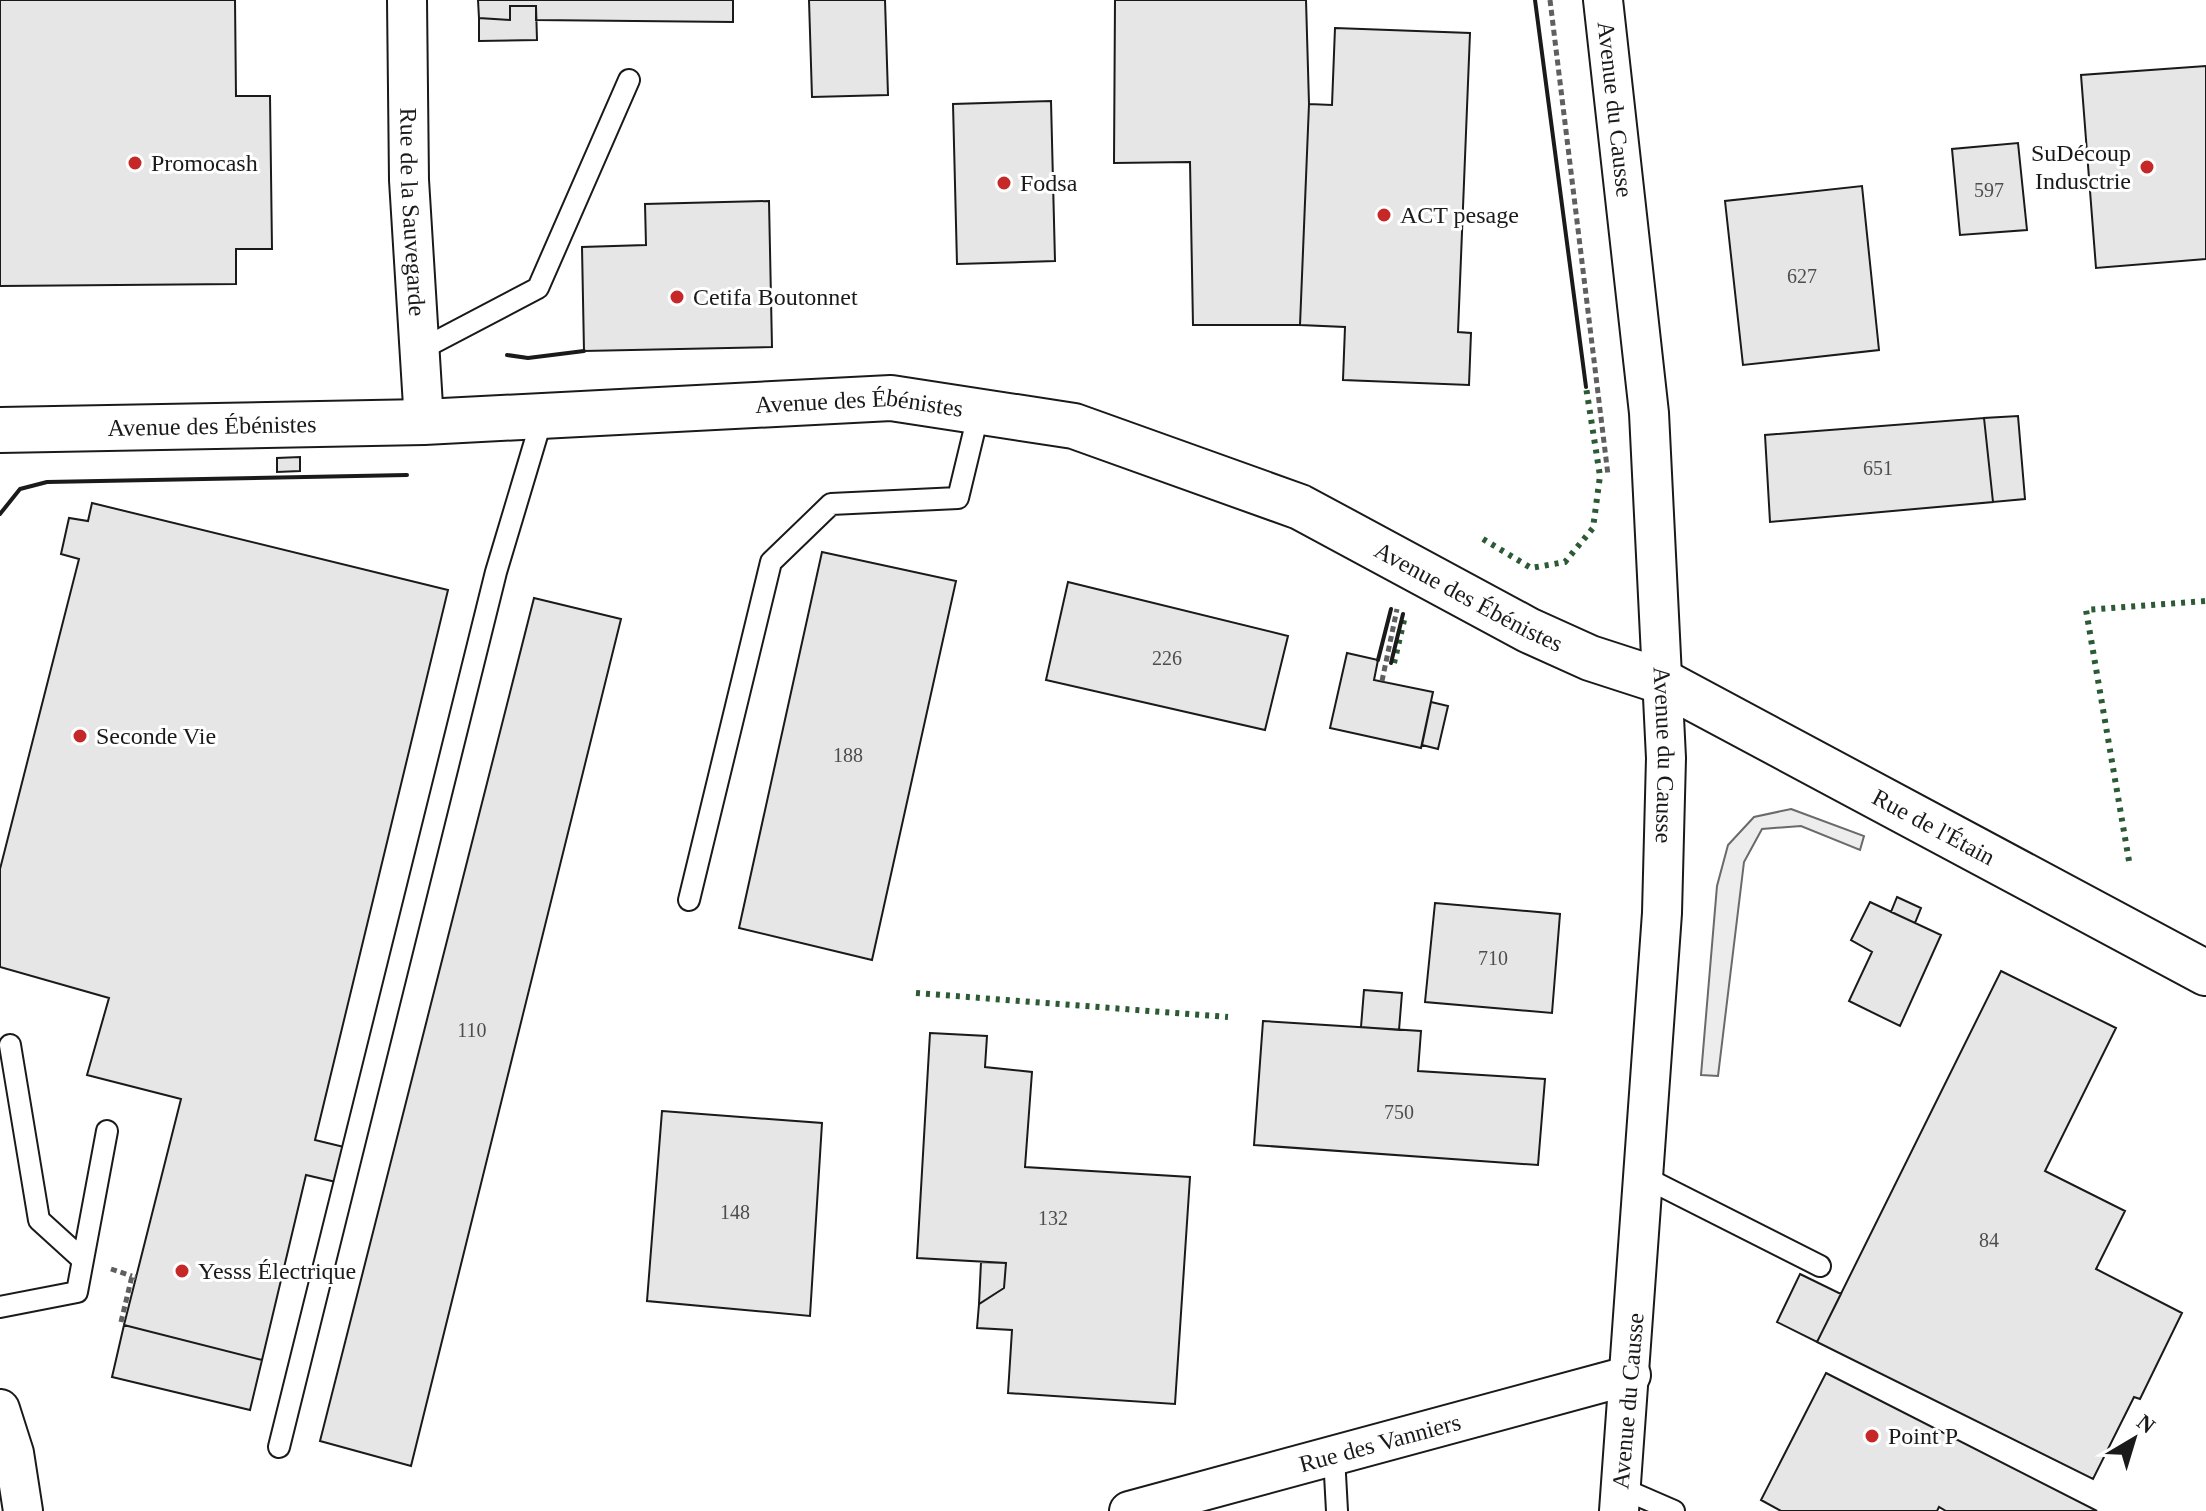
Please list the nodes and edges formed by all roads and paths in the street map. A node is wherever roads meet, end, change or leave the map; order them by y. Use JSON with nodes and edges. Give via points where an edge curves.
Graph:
{"nodes":[{"id":1,"x":407,"y":0,"type":"edge"},
{"id":2,"x":1550,"y":0,"type":"edge"},
{"id":3,"x":1603,"y":0,"type":"edge"},
{"id":4,"x":629,"y":80,"type":"dead end"},
{"id":5,"x":420,"y":350,"type":"junction"},
{"id":6,"x":979,"y":411,"type":"junction"},
{"id":7,"x":543,"y":415,"type":"junction"},
{"id":8,"x":424,"y":422,"type":"junction"},
{"id":9,"x":0,"y":430,"type":"edge"},
{"id":10,"x":1610,"y":483,"type":"dead end"},
{"id":11,"x":1396,"y":613,"type":"dead end"},
{"id":12,"x":1382,"y":681,"type":"dead end"},
{"id":13,"x":1661,"y":681,"type":"junction"},
{"id":14,"x":689,"y":900,"type":"dead end"},
{"id":15,"x":2206,"y":973,"type":"edge"},
{"id":16,"x":10,"y":1045,"type":"dead end"},
{"id":17,"x":107,"y":1131,"type":"dead end"},
{"id":18,"x":1644,"y":1177,"type":"junction"},
{"id":19,"x":83,"y":1260,"type":"junction"},
{"id":20,"x":1820,"y":1266,"type":"dead end"},
{"id":21,"x":131,"y":1276,"type":"dead end"},
{"id":22,"x":0,"y":1307,"type":"edge"},
{"id":23,"x":121,"y":1322,"type":"dead end"},
{"id":24,"x":1631,"y":1375,"type":"junction"},
{"id":25,"x":0,"y":1409,"type":"edge"},
{"id":26,"x":279,"y":1447,"type":"dead end"},
{"id":27,"x":1334,"y":1456,"type":"junction"},
{"id":28,"x":1620,"y":1500,"type":"edge"},
{"id":29,"x":23,"y":1511,"type":"edge"},
{"id":30,"x":1129,"y":1511,"type":"edge"},
{"id":31,"x":1337,"y":1511,"type":"edge"},
{"id":32,"x":1674,"y":1511,"type":"edge"}],
"edges":[{"from":1,"to":5,"type":"street","name":"Rue de la Sauvegarde","via":[[409,180]]},
{"from":2,"to":10,"type":"path"},
{"from":3,"to":13,"type":"street","name":"Avenue du Causse","via":[[1649,413]]},
{"from":4,"to":5,"type":"lane","via":[[538,288]]},
{"from":5,"to":8,"type":"street","name":"Rue de la Sauvegarde"},
{"from":6,"to":7,"type":"street","name":"Avenue des Ébénistes","via":[[891,398]]},
{"from":6,"to":13,"type":"street","name":"Avenue des Ébénistes","via":[[1074,426],[1300,507],[1528,630]]},
{"from":6,"to":14,"type":"lane","via":[[958,498],[831,504],[771,562]]},
{"from":7,"to":8,"type":"street","name":"Avenue des Ébénistes"},
{"from":7,"to":26,"type":"lane","via":[[496,572]]},
{"from":8,"to":9,"type":"street","name":"Avenue des Ébénistes"},
{"from":11,"to":12,"type":"path"},
{"from":13,"to":15,"type":"street","name":"Rue de l'Étain"},
{"from":13,"to":18,"type":"street","name":"Avenue du Causse","via":[[1666,758],[1662,913]]},
{"from":16,"to":19,"type":"lane","via":[[39,1220]]},
{"from":17,"to":19,"type":"lane"},
{"from":18,"to":20,"type":"lane"},
{"from":18,"to":24,"type":"street","name":"Avenue du Causse"},
{"from":19,"to":22,"type":"lane","via":[[77,1292]]},
{"from":21,"to":23,"type":"path"},
{"from":24,"to":27,"type":"street","name":"Rue des Vanniers"},
{"from":24,"to":28,"type":"street","name":"Avenue du Causse"},
{"from":25,"to":29,"type":"street"},
{"from":27,"to":30,"type":"street","name":"Rue des Vanniers"},
{"from":27,"to":31,"type":"lane"},
{"from":28,"to":32,"type":"lane"}]}
